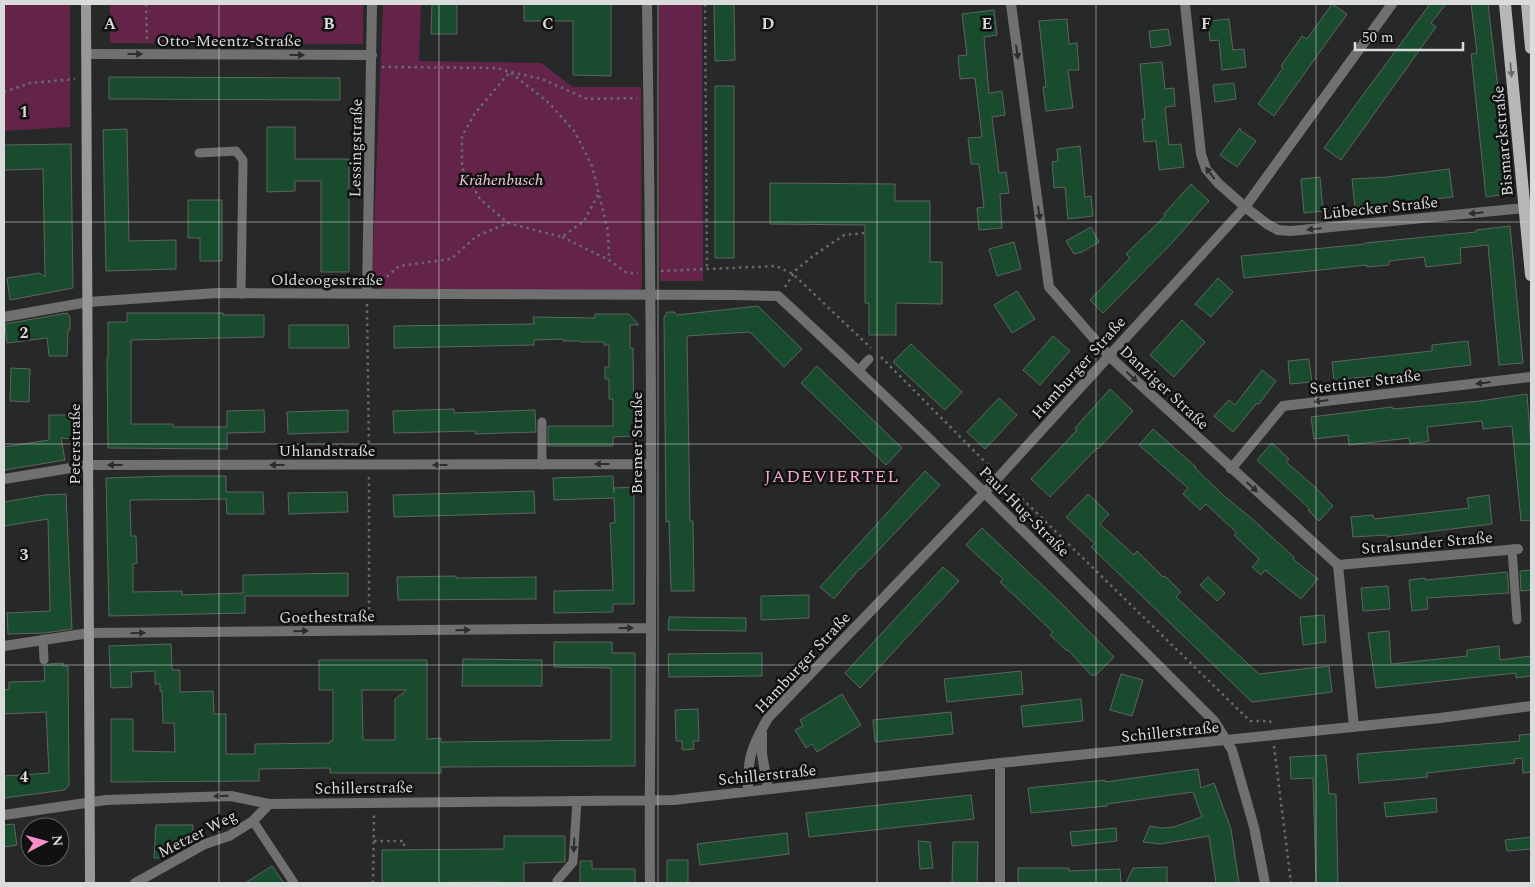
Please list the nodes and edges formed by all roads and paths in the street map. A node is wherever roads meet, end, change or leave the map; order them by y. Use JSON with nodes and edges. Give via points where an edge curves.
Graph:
{"nodes":[{"id":1,"x":86,"y":4,"type":"edge"},
{"id":2,"x":146,"y":4,"type":"edge"},
{"id":3,"x":372,"y":4,"type":"edge"},
{"id":4,"x":647,"y":4,"type":"edge"},
{"id":5,"x":705,"y":4,"type":"edge"},
{"id":6,"x":1011,"y":4,"type":"edge"},
{"id":7,"x":1185,"y":4,"type":"edge"},
{"id":8,"x":1392,"y":4,"type":"edge"},
{"id":9,"x":1505,"y":4,"type":"edge"},
{"id":10,"x":1527,"y":4,"type":"edge"},
{"id":11,"x":1531,"y":48,"type":"edge"},
{"id":12,"x":86,"y":54,"type":"junction"},
{"id":13,"x":148,"y":54,"type":"junction"},
{"id":14,"x":372,"y":55,"type":"junction"},
{"id":15,"x":372,"y":67,"type":"junction"},
{"id":16,"x":510,"y":72,"type":"junction"},
{"id":17,"x":86,"y":78,"type":"junction"},
{"id":18,"x":4,"y":92,"type":"edge"},
{"id":19,"x":648,"y":98,"type":"junction"},
{"id":20,"x":199,"y":153,"type":"dead end"},
{"id":21,"x":598,"y":196,"type":"junction"},
{"id":22,"x":1245,"y":206,"type":"junction"},
{"id":23,"x":1524,"y":208,"type":"junction"},
{"id":24,"x":508,"y":223,"type":"junction"},
{"id":25,"x":865,"y":232,"type":"dead end"},
{"id":26,"x":562,"y":237,"type":"junction"},
{"id":27,"x":610,"y":260,"type":"junction"},
{"id":28,"x":707,"y":269,"type":"dead end"},
{"id":29,"x":651,"y":272,"type":"junction"},
{"id":30,"x":1531,"y":275,"type":"edge"},
{"id":31,"x":241,"y":294,"type":"junction"},
{"id":32,"x":367,"y":294,"type":"junction"},
{"id":33,"x":651,"y":296,"type":"junction"},
{"id":34,"x":778,"y":296,"type":"junction"},
{"id":35,"x":88,"y":302,"type":"junction"},
{"id":36,"x":4,"y":317,"type":"edge"},
{"id":37,"x":1109,"y":356,"type":"junction"},
{"id":38,"x":869,"y":359,"type":"dead end"},
{"id":39,"x":858,"y":370,"type":"junction"},
{"id":40,"x":1531,"y":377,"type":"edge"},
{"id":41,"x":542,"y":422,"type":"dead end"},
{"id":42,"x":651,"y":464,"type":"junction"},
{"id":43,"x":89,"y":465,"type":"junction"},
{"id":44,"x":542,"y":465,"type":"junction"},
{"id":45,"x":1231,"y":469,"type":"junction"},
{"id":46,"x":4,"y":479,"type":"edge"},
{"id":47,"x":984,"y":492,"type":"junction"},
{"id":48,"x":1515,"y":549,"type":"joint"},
{"id":49,"x":1338,"y":565,"type":"junction"},
{"id":50,"x":1518,"y":620,"type":"dead end"},
{"id":51,"x":651,"y":628,"type":"junction"},
{"id":52,"x":89,"y":633,"type":"junction"},
{"id":53,"x":43,"y":639,"type":"junction"},
{"id":54,"x":4,"y":646,"type":"edge"},
{"id":55,"x":44,"y":660,"type":"dead end"},
{"id":56,"x":1531,"y":706,"type":"edge"},
{"id":57,"x":1354,"y":727,"type":"junction"},
{"id":58,"x":762,"y":729,"type":"junction"},
{"id":59,"x":1226,"y":741,"type":"junction"},
{"id":60,"x":1000,"y":763,"type":"junction"},
{"id":61,"x":768,"y":789,"type":"junction"},
{"id":62,"x":748,"y":791,"type":"junction"},
{"id":63,"x":577,"y":801,"type":"junction"},
{"id":64,"x":649,"y":801,"type":"junction"},
{"id":65,"x":90,"y":802,"type":"junction"},
{"id":66,"x":374,"y":802,"type":"junction"},
{"id":67,"x":269,"y":804,"type":"junction"},
{"id":68,"x":4,"y":815,"type":"edge"},
{"id":69,"x":253,"y":820,"type":"junction"},
{"id":70,"x":374,"y":841,"type":"junction"},
{"id":71,"x":404,"y":849,"type":"dead end"},
{"id":72,"x":90,"y":883,"type":"edge"},
{"id":73,"x":135,"y":883,"type":"edge"},
{"id":74,"x":294,"y":883,"type":"edge"},
{"id":75,"x":373,"y":883,"type":"edge"},
{"id":76,"x":557,"y":883,"type":"edge"},
{"id":77,"x":650,"y":883,"type":"edge"},
{"id":78,"x":1000,"y":883,"type":"edge"},
{"id":79,"x":1265,"y":883,"type":"edge"}],
"edges":[{"from":1,"to":12,"type":"main road","name":"Peterstraße"},
{"from":2,"to":13,"type":"path"},
{"from":3,"to":14,"type":"street","name":"Lessingstraße"},
{"from":4,"to":19,"type":"street","name":"Bremer Straße"},
{"from":5,"to":28,"type":"path"},
{"from":6,"to":37,"type":"street","name":"Danziger Straße","one_way":true,"via":[[1049,287]]},
{"from":22,"to":7,"type":"street","name":"Lübecker Straße","one_way":true,"via":[[1218,183],[1203,162]]},
{"from":8,"to":22,"type":"street","name":"Hamburger Straße"},
{"from":9,"to":23,"type":"main road","name":"Bismarckstraße","one_way":true},
{"from":10,"to":11,"type":"main road"},
{"from":12,"to":13,"type":"street","name":"Otto-Meentz-Straße","one_way":true},
{"from":12,"to":17,"type":"main road","name":"Peterstraße"},
{"from":13,"to":14,"type":"street","name":"Otto-Meentz-Straße","one_way":true},
{"from":14,"to":15,"type":"street","name":"Lessingstraße"},
{"from":15,"to":16,"type":"path","via":[[497,68]]},
{"from":15,"to":32,"type":"street","name":"Lessingstraße"},
{"from":16,"to":19,"type":"path","via":[[542,79],[587,99]]},
{"from":16,"to":21,"type":"path","via":[[549,103],[575,132],[592,166]]},
{"from":16,"to":24,"type":"path","via":[[475,113],[462,136],[462,168],[480,199]]},
{"from":17,"to":18,"type":"path","via":[[30,83]]},
{"from":17,"to":35,"type":"main road","name":"Peterstraße"},
{"from":19,"to":29,"type":"street","name":"Bremer Straße"},
{"from":20,"to":31,"type":"lane","via":[[236,151],[243,160]]},
{"from":21,"to":26,"type":"path","via":[[584,222]]},
{"from":21,"to":27,"type":"path","via":[[608,231]]},
{"from":23,"to":22,"type":"street","name":"Lübecker Straße","one_way":true,"via":[[1291,231],[1278,230]]},
{"from":22,"to":37,"type":"street","name":"Hamburger Straße"},
{"from":23,"to":30,"type":"main road","name":"Bismarckstraße"},
{"from":24,"to":26,"type":"path"},
{"from":24,"to":32,"type":"path","via":[[476,236],[451,259],[400,266]]},
{"from":25,"to":34,"type":"path","via":[[844,235],[801,264]]},
{"from":26,"to":27,"type":"path"},
{"from":27,"to":29,"type":"path","via":[[627,273]]},
{"from":29,"to":33,"type":"street","name":"Bremer Straße"},
{"from":31,"to":32,"type":"street","name":"Oldeoogestraße"},
{"from":31,"to":35,"type":"street","name":"Oldeoogestraße"},
{"from":32,"to":33,"type":"street","name":"Oldeoogestraße"},
{"from":33,"to":34,"type":"street"},
{"from":33,"to":42,"type":"street","name":"Bremer Straße"},
{"from":34,"to":39,"type":"street","name":"Paul-Hug-Straße"},
{"from":35,"to":36,"type":"street","name":"Oldeoogestraße"},
{"from":35,"to":43,"type":"main road","name":"Peterstraße"},
{"from":37,"to":45,"type":"street","name":"Danziger Straße","one_way":true},
{"from":37,"to":47,"type":"street","name":"Hamburger Straße"},
{"from":38,"to":39,"type":"lane"},
{"from":39,"to":47,"type":"street","name":"Paul-Hug-Straße"},
{"from":40,"to":45,"type":"street","name":"Stettiner Straße","one_way":true,"via":[[1283,406]]},
{"from":41,"to":44,"type":"lane"},
{"from":42,"to":44,"type":"street","name":"Uhlandstraße","one_way":true},
{"from":42,"to":51,"type":"street","name":"Bremer Straße"},
{"from":44,"to":43,"type":"street","name":"Uhlandstraße","one_way":true},
{"from":43,"to":46,"type":"street","name":"Uhlandstraße"},
{"from":43,"to":52,"type":"main road","name":"Peterstraße"},
{"from":45,"to":49,"type":"street","name":"Danziger Straße","one_way":true},
{"from":47,"to":58,"type":"street","name":"Hamburger Straße","via":[[768,718]]},
{"from":47,"to":59,"type":"street","name":"Paul-Hug-Straße","via":[[1215,722]]},
{"from":48,"to":49,"type":"street","name":"Stralsunder Straße"},
{"from":48,"to":50,"type":"lane"},
{"from":49,"to":57,"type":"street"},
{"from":52,"to":51,"type":"street","name":"Goethestraße","one_way":true},
{"from":51,"to":64,"type":"street","name":"Bremer Straße"},
{"from":52,"to":53,"type":"street","name":"Goethestraße"},
{"from":52,"to":65,"type":"main road","name":"Peterstraße"},
{"from":53,"to":54,"type":"street","name":"Goethestraße"},
{"from":53,"to":55,"type":"lane"},
{"from":56,"to":57,"type":"street","name":"Schillerstraße"},
{"from":57,"to":59,"type":"street","name":"Schillerstraße"},
{"from":58,"to":61,"type":"street","name":"Hamburger Straße"},
{"from":58,"to":62,"type":"street","name":"Hamburger Straße","via":[[750,754]]},
{"from":59,"to":60,"type":"street","name":"Schillerstraße"},
{"from":59,"to":79,"type":"street","name":"Paul-Hug-Straße","via":[[1231,748],[1254,828]]},
{"from":60,"to":61,"type":"street","name":"Schillerstraße"},
{"from":60,"to":78,"type":"street"},
{"from":61,"to":62,"type":"street","name":"Schillerstraße"},
{"from":62,"to":64,"type":"street","name":"Schillerstraße"},
{"from":63,"to":64,"type":"street","name":"Schillerstraße"},
{"from":63,"to":66,"type":"street","name":"Schillerstraße"},
{"from":63,"to":76,"type":"lane","one_way":true,"via":[[573,862]]},
{"from":64,"to":77,"type":"street","name":"Bremer Straße"},
{"from":67,"to":65,"type":"street","name":"Schillerstraße","one_way":true,"via":[[231,796]]},
{"from":65,"to":68,"type":"street","name":"Schillerstraße"},
{"from":65,"to":72,"type":"main road","name":"Peterstraße"},
{"from":66,"to":67,"type":"street","name":"Schillerstraße"},
{"from":66,"to":70,"type":"path"},
{"from":67,"to":69,"type":"street","name":"Metzer Weg"},
{"from":69,"to":73,"type":"street","name":"Metzer Weg","via":[[229,836],[205,844]]},
{"from":69,"to":74,"type":"lane"},
{"from":70,"to":71,"type":"path","via":[[404,841]]},
{"from":70,"to":75,"type":"path"}]}
